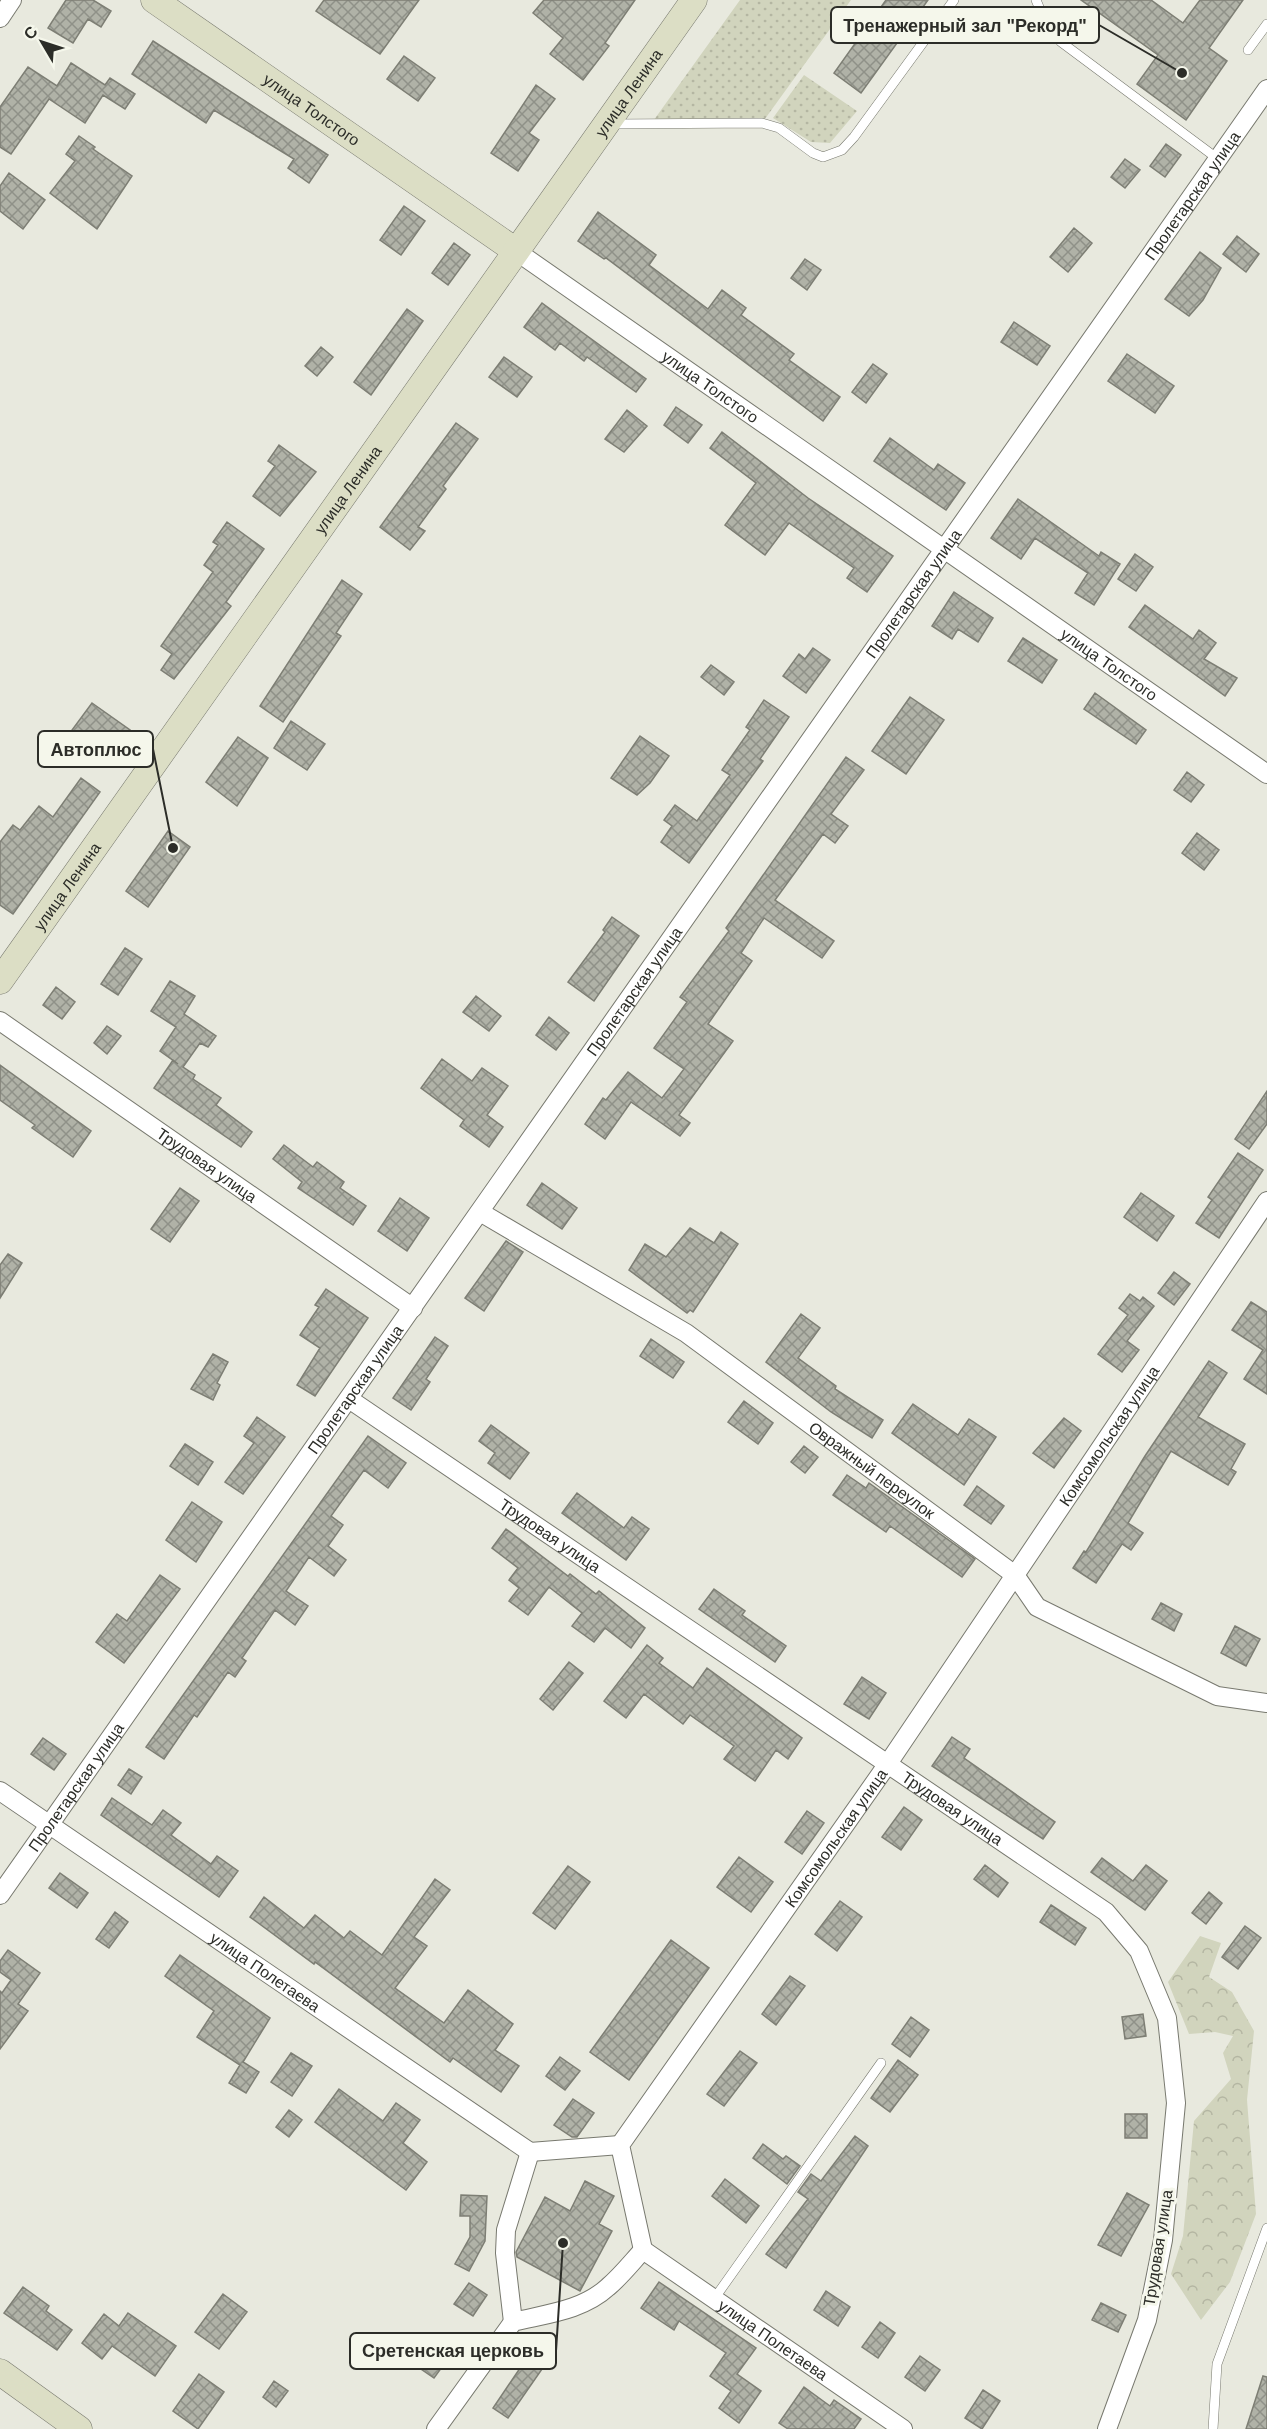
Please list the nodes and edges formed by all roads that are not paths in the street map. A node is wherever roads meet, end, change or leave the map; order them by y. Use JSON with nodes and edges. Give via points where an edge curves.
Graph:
{"nodes":[{"id":1,"x":12,"y":0,"type":"edge"},
{"id":2,"x":154,"y":0,"type":"edge"},
{"id":3,"x":694,"y":0,"type":"edge"},
{"id":4,"x":954,"y":0,"type":"edge"},
{"id":5,"x":1036,"y":0,"type":"edge"},
{"id":6,"x":0,"y":18,"type":"edge"},
{"id":7,"x":1267,"y":24,"type":"edge"},
{"id":8,"x":1248,"y":50,"type":"dead end"},
{"id":9,"x":1267,"y":88,"type":"edge"},
{"id":10,"x":606,"y":124,"type":"junction"},
{"id":11,"x":1218,"y":159,"type":"junction"},
{"id":12,"x":516,"y":250,"type":"junction"},
{"id":13,"x":946,"y":549,"type":"junction"},
{"id":14,"x":1267,"y":774,"type":"edge"},
{"id":15,"x":0,"y":981,"type":"edge"},
{"id":16,"x":0,"y":1021,"type":"edge"},
{"id":17,"x":1267,"y":1201,"type":"edge"},
{"id":18,"x":480,"y":1212,"type":"junction"},
{"id":19,"x":413,"y":1308,"type":"junction"},
{"id":20,"x":349,"y":1399,"type":"junction"},
{"id":21,"x":1015,"y":1575,"type":"junction"},
{"id":22,"x":1267,"y":1703,"type":"edge"},
{"id":23,"x":887,"y":1765,"type":"junction"},
{"id":24,"x":0,"y":1791,"type":"edge"},
{"id":25,"x":50,"y":1825,"type":"junction"},
{"id":26,"x":0,"y":1895,"type":"edge"},
{"id":27,"x":881,"y":2063,"type":"dead end"},
{"id":28,"x":620,"y":2145,"type":"junction"},
{"id":29,"x":530,"y":2152,"type":"junction"},
{"id":30,"x":1267,"y":2228,"type":"edge"},
{"id":31,"x":643,"y":2250,"type":"junction"},
{"id":32,"x":714,"y":2299,"type":"junction"},
{"id":33,"x":513,"y":2322,"type":"junction"},
{"id":34,"x":0,"y":2372,"type":"edge"},
{"id":35,"x":79,"y":2429,"type":"edge"},
{"id":36,"x":436,"y":2429,"type":"edge"},
{"id":37,"x":903,"y":2429,"type":"edge"},
{"id":38,"x":1107,"y":2429,"type":"edge"},
{"id":39,"x":1213,"y":2429,"type":"edge"}],
"edges":[{"from":1,"to":6,"type":"street"},
{"from":2,"to":12,"type":"street","name":"улица Толстого"},
{"from":3,"to":10,"type":"street","name":"улица Ленина"},
{"from":4,"to":10,"type":"lane","via":[[854,137],[833,154],[823,157],[813,153],[779,128],[762,123]]},
{"from":5,"to":11,"type":"lane","via":[[1047,26],[1061,42]]},
{"from":7,"to":8,"type":"lane"},
{"from":9,"to":11,"type":"street","name":"Пролетарская улица"},
{"from":10,"to":12,"type":"street","name":"улица Ленина"},
{"from":11,"to":13,"type":"street","name":"Пролетарская улица"},
{"from":12,"to":13,"type":"street","name":"улица Толстого"},
{"from":12,"to":15,"type":"street","name":"улица Ленина"},
{"from":13,"to":14,"type":"street","name":"улица Толстого"},
{"from":13,"to":18,"type":"street","name":"Пролетарская улица"},
{"from":16,"to":19,"type":"street","name":"Трудовая улица"},
{"from":17,"to":21,"type":"street","name":"Комсомольская улица"},
{"from":18,"to":19,"type":"street","name":"Пролетарская улица"},
{"from":18,"to":21,"type":"street","name":"Овражный переулок","via":[[686,1333]]},
{"from":19,"to":20,"type":"street","name":"Пролетарская улица"},
{"from":20,"to":23,"type":"street","name":"Трудовая улица"},
{"from":20,"to":25,"type":"street","name":"Пролетарская улица"},
{"from":21,"to":22,"type":"street","name":"Овражный переулок","via":[[1037,1607],[1216,1696]]},
{"from":21,"to":23,"type":"street","name":"Комсомольская улица"},
{"from":23,"to":28,"type":"street","name":"Комсомольская улица"},
{"from":23,"to":38,"type":"street","name":"Трудовая улица","via":[[1106,1912],[1139,1952],[1167,2018],[1176,2103],[1163,2240],[1147,2320]]},
{"from":24,"to":25,"type":"street","name":"улица Полетаева"},
{"from":25,"to":26,"type":"street","name":"Пролетарская улица"},
{"from":25,"to":29,"type":"street","name":"улица Полетаева"},
{"from":27,"to":32,"type":"lane"},
{"from":28,"to":29,"type":"street"},
{"from":28,"to":31,"type":"street"},
{"from":29,"to":33,"type":"street","via":[[506,2230]]},
{"from":30,"to":39,"type":"lane","via":[[1217,2364]]},
{"from":31,"to":32,"type":"street","name":"улица Полетаева"},
{"from":31,"to":33,"type":"street","via":[[594,2297],[575,2307]]},
{"from":32,"to":37,"type":"street","name":"улица Полетаева"},
{"from":33,"to":36,"type":"street"},
{"from":34,"to":35,"type":"street"}]}
